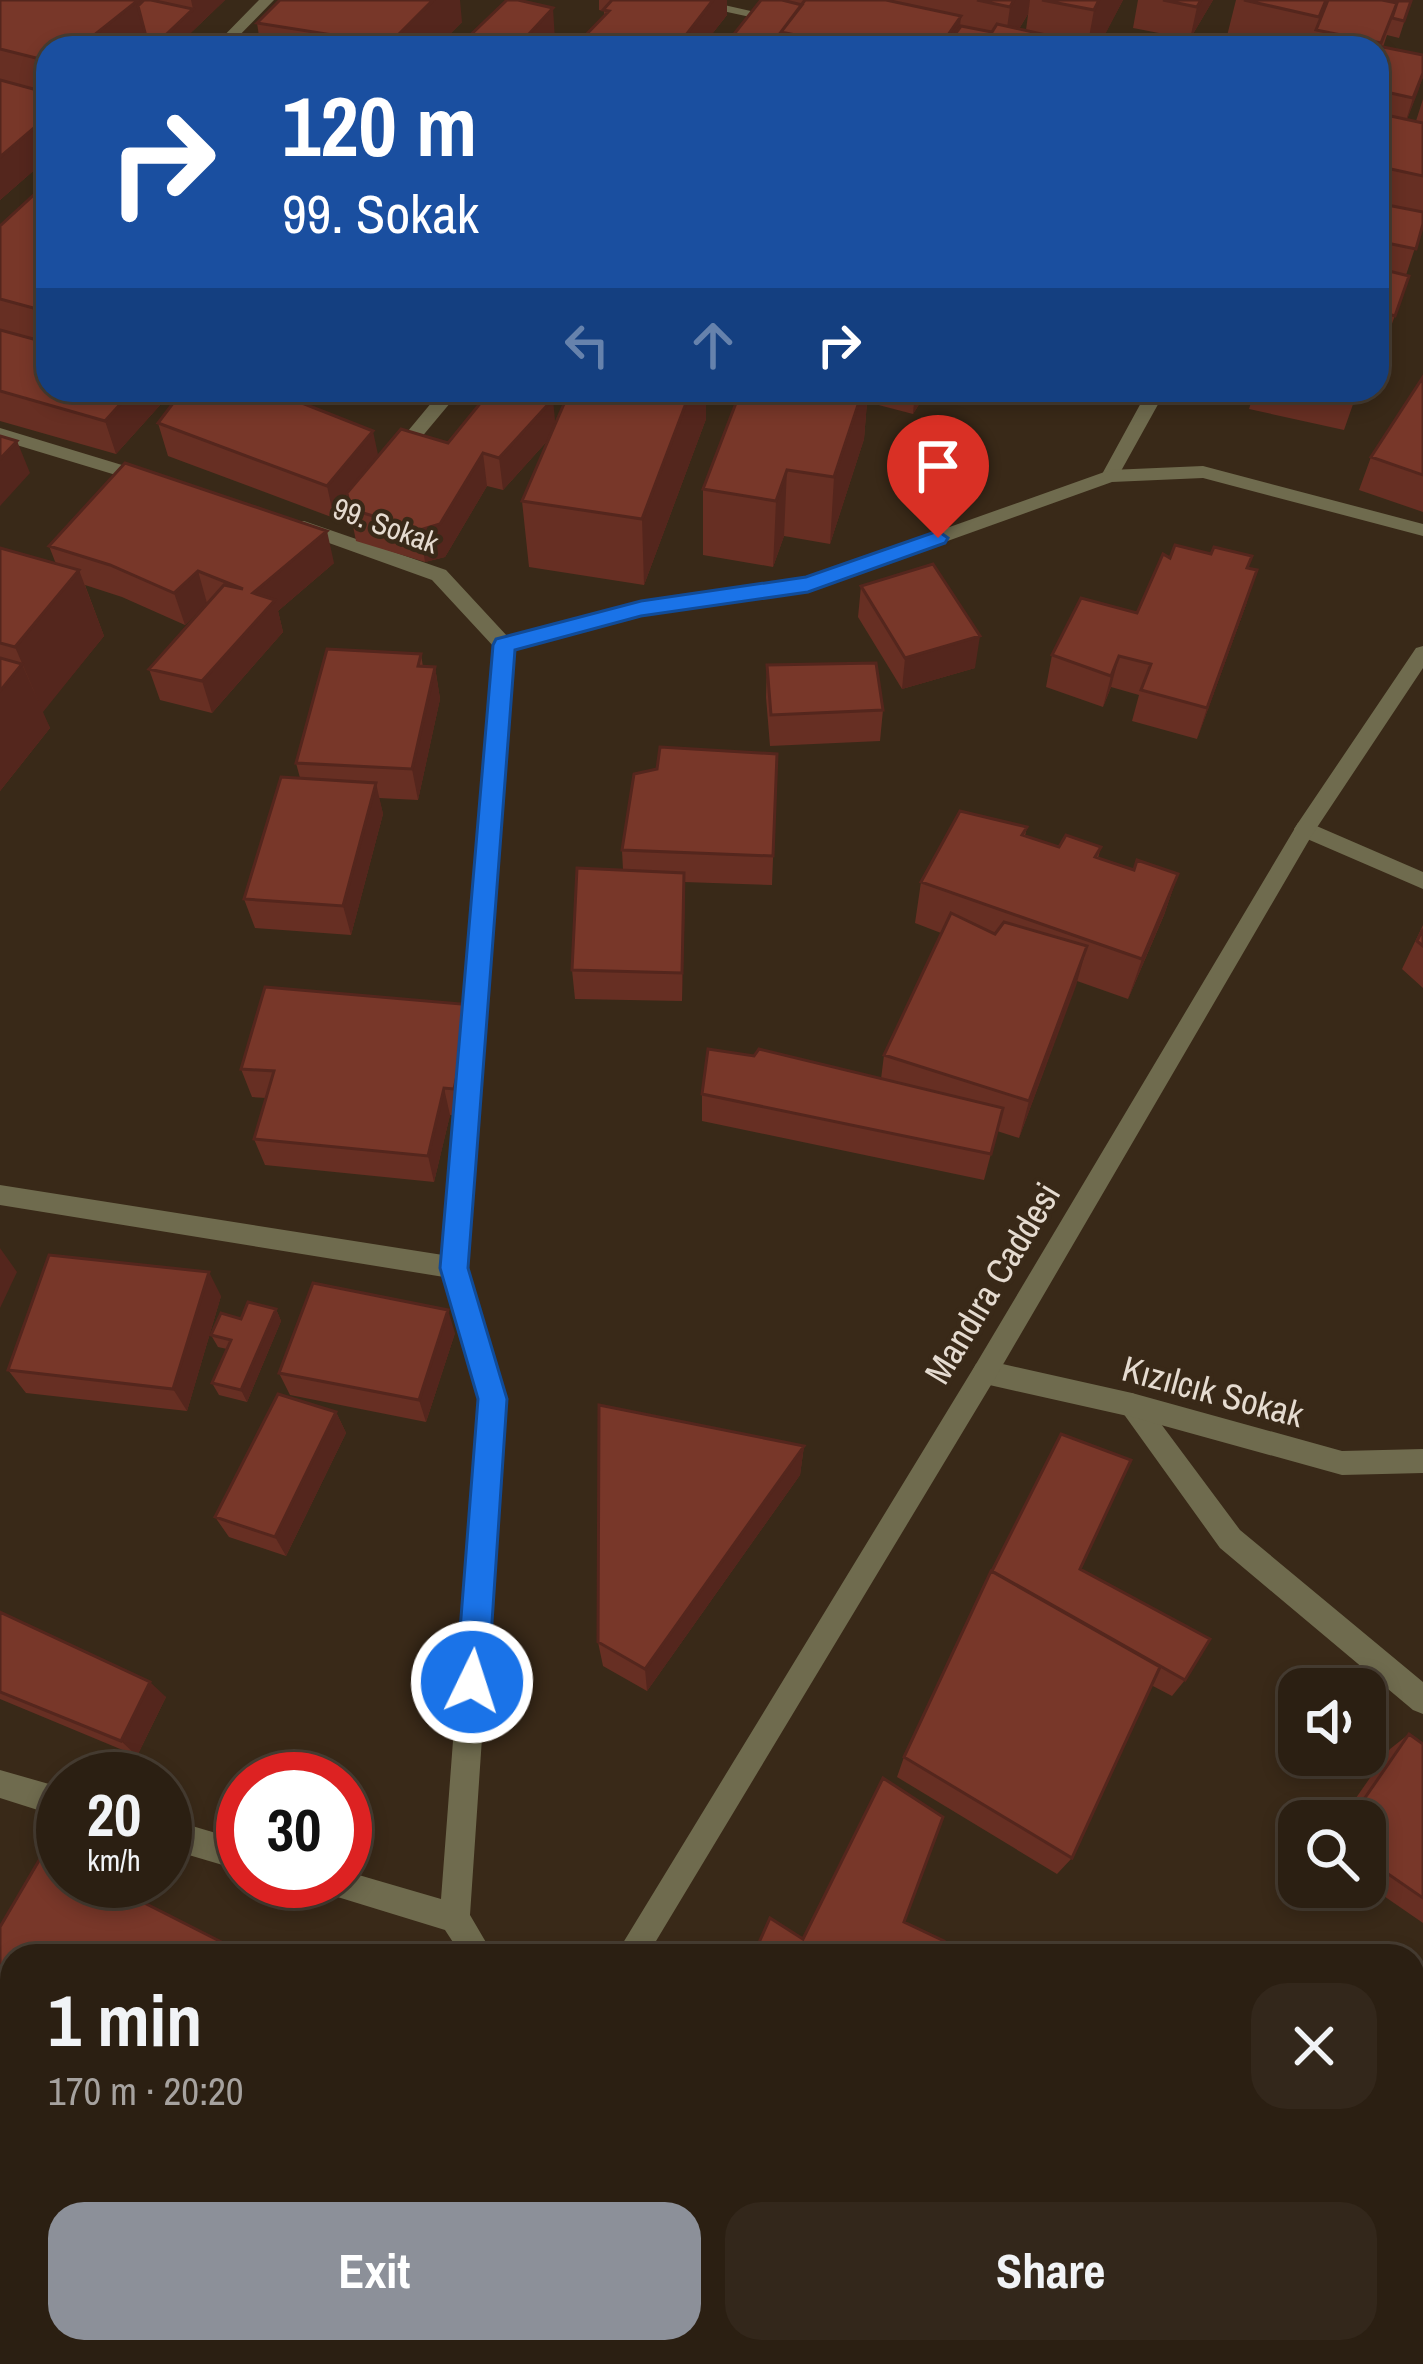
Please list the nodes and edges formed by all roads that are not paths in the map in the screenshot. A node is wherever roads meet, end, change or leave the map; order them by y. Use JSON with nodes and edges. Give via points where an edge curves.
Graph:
{"nodes":[{"id":1,"x":267,"y":0,"type":"edge"},
{"id":2,"x":679,"y":0,"type":"edge"},
{"id":3,"x":758,"y":7,"type":"edge"},
{"id":4,"x":806,"y":25,"type":"edge"},
{"id":5,"x":740,"y":31,"type":"edge"},
{"id":6,"x":231,"y":36,"type":"edge"},
{"id":7,"x":442,"y":402,"type":"edge"},
{"id":8,"x":1150,"y":402,"type":"edge"},
{"id":9,"x":0,"y":434,"type":"edge"},
{"id":10,"x":1110,"y":476,"type":"junction"},
{"id":11,"x":376,"y":481,"type":"edge"},
{"id":12,"x":177,"y":488,"type":"edge"},
{"id":13,"x":346,"y":517,"type":"edge"},
{"id":14,"x":287,"y":522,"type":"edge"},
{"id":15,"x":1423,"y":530,"type":"edge"},
{"id":16,"x":332,"y":535,"type":"junction"},
{"id":17,"x":504,"y":645,"type":"junction"},
{"id":18,"x":1423,"y":653,"type":"edge"},
{"id":19,"x":1305,"y":829,"type":"junction"},
{"id":20,"x":1423,"y":881,"type":"edge"},
{"id":21,"x":0,"y":1196,"type":"edge"},
{"id":22,"x":454,"y":1268,"type":"junction"},
{"id":23,"x":985,"y":1372,"type":"junction"},
{"id":24,"x":1132,"y":1405,"type":"junction"},
{"id":25,"x":1423,"y":1462,"type":"edge"},
{"id":26,"x":1423,"y":1700,"type":"edge"},
{"id":27,"x":0,"y":1784,"type":"edge"},
{"id":28,"x":36,"y":1795,"type":"edge"},
{"id":29,"x":372,"y":1894,"type":"edge"},
{"id":30,"x":455,"y":1918,"type":"junction"},
{"id":31,"x":471,"y":1944,"type":"edge"},
{"id":32,"x":637,"y":1944,"type":"edge"}],
"edges":[{"from":1,"to":6,"type":"street"},
{"from":2,"to":3,"type":"street"},
{"from":3,"to":4,"type":"street"},
{"from":3,"to":5,"type":"street"},
{"from":7,"to":11,"type":"street"},
{"from":8,"to":10,"type":"street"},
{"from":9,"to":12,"type":"street"},
{"from":10,"to":15,"type":"street","via":[[1203,472]]},
{"from":10,"to":17,"type":"street","via":[[808,584],[641,608]]},
{"from":13,"to":16,"type":"street"},
{"from":14,"to":16,"type":"street","name":"99. Sokak"},
{"from":16,"to":17,"type":"street","name":"99. Sokak","via":[[439,575]]},
{"from":17,"to":22,"type":"street"},
{"from":18,"to":19,"type":"street","name":"Mandıra Caddesi"},
{"from":19,"to":20,"type":"street"},
{"from":19,"to":23,"type":"street","name":"Mandıra Caddesi"},
{"from":21,"to":22,"type":"street"},
{"from":22,"to":30,"type":"street","via":[[492,1399]]},
{"from":23,"to":24,"type":"street","name":"Kızılcık Sokak"},
{"from":23,"to":32,"type":"street","name":"Mandıra Caddesi"},
{"from":24,"to":25,"type":"street","name":"Kızılcık Sokak","via":[[1342,1463]]},
{"from":24,"to":26,"type":"street","via":[[1230,1539]]},
{"from":27,"to":28,"type":"street"},
{"from":29,"to":30,"type":"street"},
{"from":30,"to":31,"type":"street"}]}
